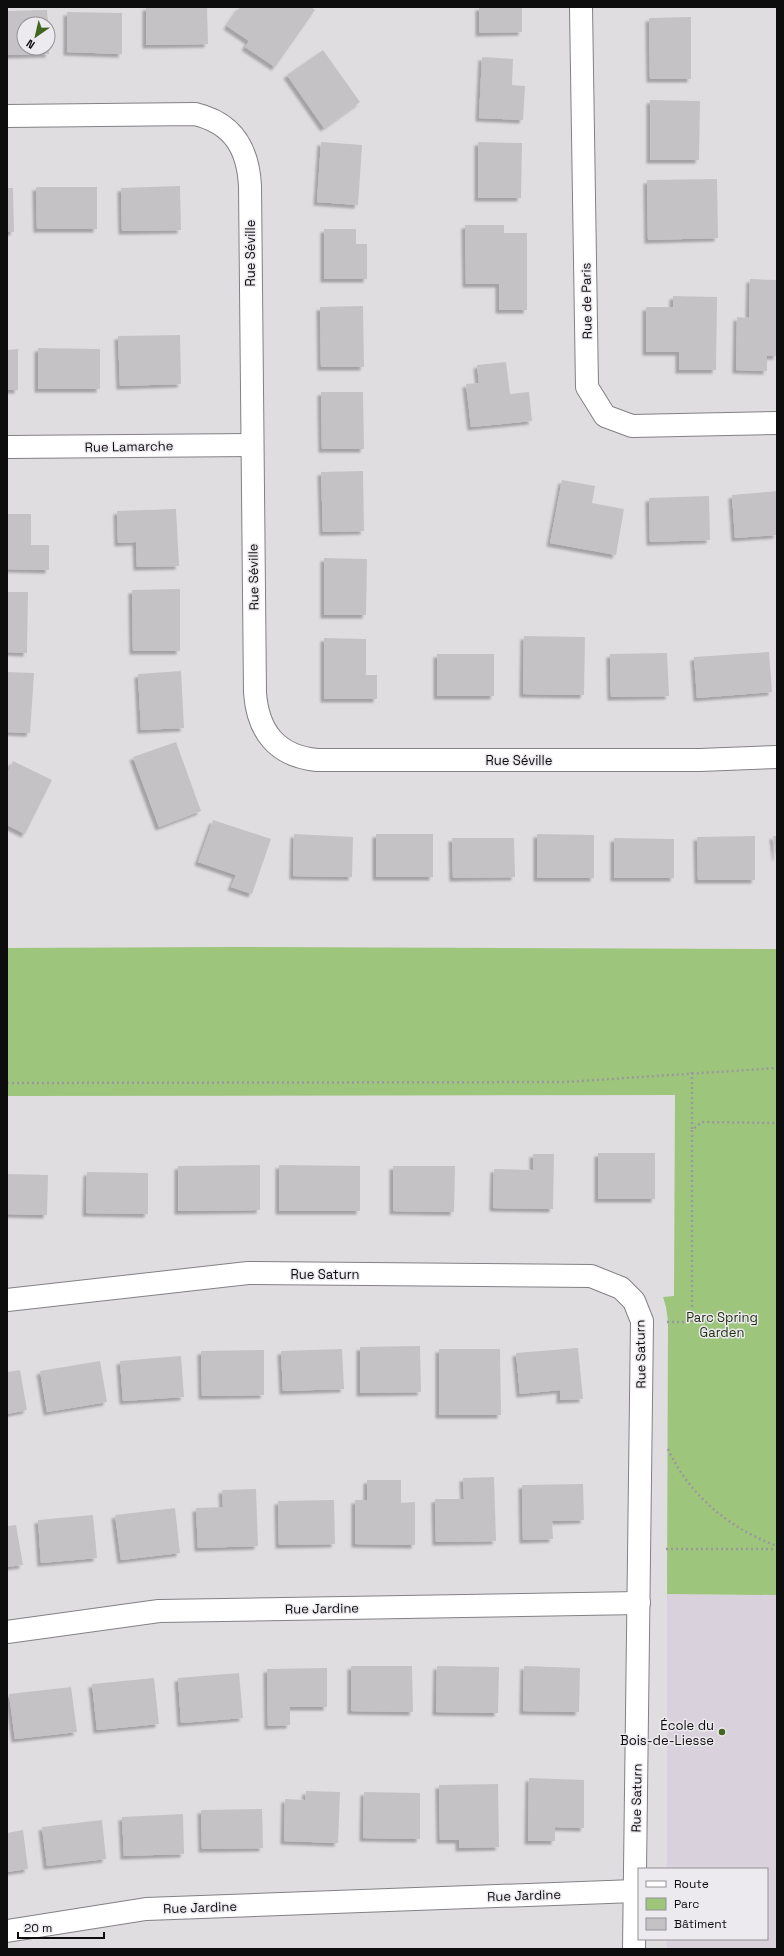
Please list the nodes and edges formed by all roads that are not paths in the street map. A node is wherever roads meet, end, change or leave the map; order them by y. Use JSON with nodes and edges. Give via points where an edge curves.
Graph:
{"nodes":[{"id":1,"x":581,"y":7,"type":"edge"},
{"id":2,"x":7,"y":116,"type":"edge"},
{"id":3,"x":777,"y":422,"type":"edge"},
{"id":4,"x":252,"y":445,"type":"junction"},
{"id":5,"x":7,"y":447,"type":"edge"},
{"id":6,"x":777,"y":757,"type":"edge"},
{"id":7,"x":7,"y":1300,"type":"edge"},
{"id":8,"x":639,"y":1603,"type":"junction"},
{"id":9,"x":7,"y":1632,"type":"edge"},
{"id":10,"x":635,"y":1891,"type":"junction"},
{"id":11,"x":7,"y":1931,"type":"edge"},
{"id":12,"x":634,"y":1949,"type":"edge"}],
"edges":[{"from":1,"to":3,"type":"street","name":"Rue de Paris","via":[[587,387],[605,416],[632,426]]},
{"from":2,"to":4,"type":"street","name":"Rue Séville","via":[[195,114],[218,122],[234,137],[246,156],[249,170]]},
{"from":4,"to":5,"type":"street","name":"Rue Lamarche"},
{"from":4,"to":6,"type":"street","name":"Rue Séville","via":[[256,710],[268,736],[293,755],[302,759],[317,760],[700,760]]},
{"from":7,"to":8,"type":"street","name":"Rue Saturn","via":[[248,1273],[590,1276],[621,1288],[634,1301],[642,1320]]},
{"from":8,"to":9,"type":"street","name":"Rue Jardine","via":[[159,1611]]},
{"from":8,"to":10,"type":"street","name":"Rue Saturn"},
{"from":10,"to":11,"type":"street","name":"Rue Jardine","via":[[146,1909]]},
{"from":10,"to":12,"type":"street","name":"Rue Saturn"}]}
